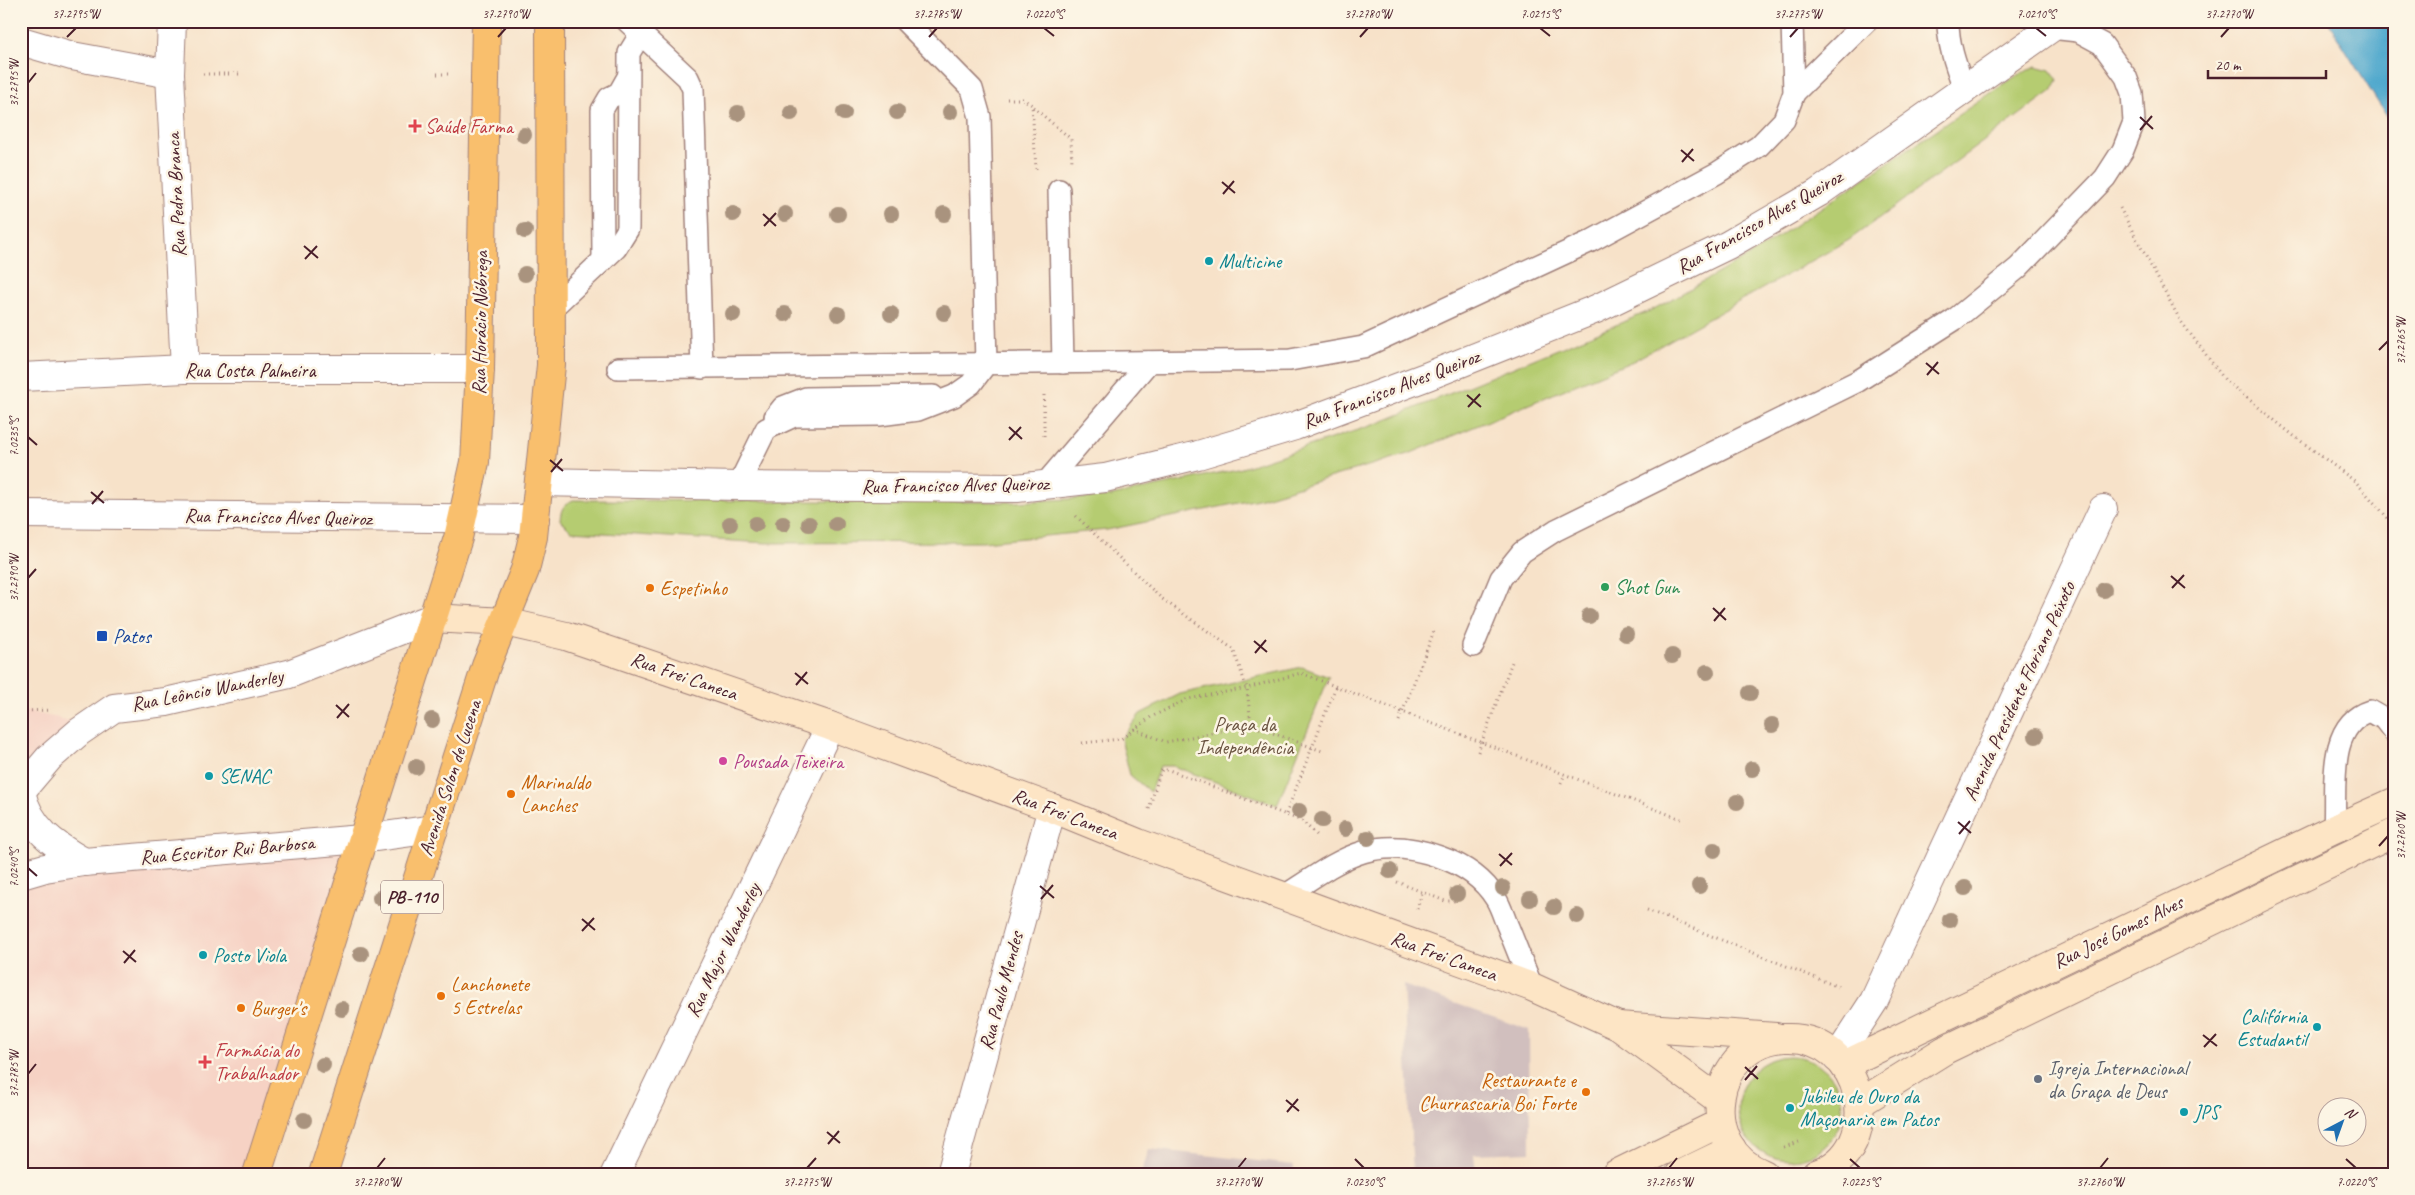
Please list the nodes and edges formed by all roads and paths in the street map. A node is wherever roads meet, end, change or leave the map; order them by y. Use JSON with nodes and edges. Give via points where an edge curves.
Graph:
{"nodes":[{"id":1,"x":172,"y":21,"type":"edge"},
{"id":2,"x":486,"y":21,"type":"edge"},
{"id":3,"x":550,"y":21,"type":"edge"},
{"id":4,"x":905,"y":21,"type":"edge"},
{"id":5,"x":1792,"y":21,"type":"edge"},
{"id":6,"x":1867,"y":21,"type":"edge"},
{"id":7,"x":1948,"y":21,"type":"edge"},
{"id":8,"x":2051,"y":25,"type":"edge"},
{"id":9,"x":634,"y":28,"type":"edge"},
{"id":10,"x":21,"y":41,"type":"edge"},
{"id":11,"x":170,"y":74,"type":"junction"},
{"id":12,"x":1964,"y":88,"type":"junction"},
{"id":13,"x":1794,"y":93,"type":"junction"},
{"id":14,"x":1033,"y":107,"type":"dead end"},
{"id":15,"x":1073,"y":171,"type":"dead end"},
{"id":16,"x":2105,"y":178,"type":"junction"},
{"id":17,"x":1059,"y":190,"type":"dead end"},
{"id":18,"x":551,"y":309,"type":"junction"},
{"id":19,"x":1148,"y":362,"type":"junction"},
{"id":20,"x":1063,"y":363,"type":"junction"},
{"id":21,"x":986,"y":364,"type":"junction"},
{"id":22,"x":618,"y":368,"type":"dead end"},
{"id":23,"x":702,"y":368,"type":"junction"},
{"id":24,"x":185,"y":369,"type":"junction"},
{"id":25,"x":480,"y":369,"type":"junction"},
{"id":26,"x":21,"y":377,"type":"edge"},
{"id":27,"x":539,"y":482,"type":"junction"},
{"id":28,"x":1044,"y":485,"type":"junction"},
{"id":29,"x":738,"y":486,"type":"junction"},
{"id":30,"x":2103,"y":509,"type":"dead end"},
{"id":31,"x":21,"y":514,"type":"edge"},
{"id":32,"x":464,"y":518,"type":"junction"},
{"id":33,"x":535,"y":519,"type":"junction"},
{"id":34,"x":2394,"y":525,"type":"edge"},
{"id":35,"x":432,"y":618,"type":"junction"},
{"id":36,"x":504,"y":622,"type":"junction"},
{"id":37,"x":1434,"y":632,"type":"dead end"},
{"id":38,"x":1472,"y":646,"type":"dead end"},
{"id":39,"x":1512,"y":662,"type":"dead end"},
{"id":40,"x":1336,"y":686,"type":"junction"},
{"id":41,"x":1247,"y":688,"type":"junction"},
{"id":42,"x":1403,"y":712,"type":"junction"},
{"id":43,"x":1399,"y":721,"type":"dead end"},
{"id":44,"x":1251,"y":724,"type":"junction"},
{"id":45,"x":830,"y":726,"type":"junction"},
{"id":46,"x":1134,"y":729,"type":"junction"},
{"id":47,"x":2394,"y":732,"type":"edge"},
{"id":48,"x":1482,"y":742,"type":"junction"},
{"id":49,"x":1082,"y":743,"type":"dead end"},
{"id":50,"x":1312,"y":748,"type":"junction"},
{"id":51,"x":1322,"y":751,"type":"dead end"},
{"id":52,"x":1478,"y":752,"type":"dead end"},
{"id":53,"x":21,"y":756,"type":"edge"},
{"id":54,"x":1565,"y":774,"type":"junction"},
{"id":55,"x":21,"y":783,"type":"edge"},
{"id":56,"x":1561,"y":783,"type":"dead end"},
{"id":57,"x":21,"y":791,"type":"edge"},
{"id":58,"x":2394,"y":802,"type":"edge"},
{"id":59,"x":1052,"y":808,"type":"junction"},
{"id":60,"x":1286,"y":814,"type":"junction"},
{"id":61,"x":1681,"y":819,"type":"dead end"},
{"id":62,"x":434,"y":829,"type":"junction"},
{"id":63,"x":2334,"y":829,"type":"junction"},
{"id":64,"x":2394,"y":833,"type":"edge"},
{"id":65,"x":362,"y":839,"type":"junction"},
{"id":66,"x":1138,"y":843,"type":"junction"},
{"id":67,"x":84,"y":862,"type":"junction"},
{"id":68,"x":1336,"y":863,"type":"junction"},
{"id":69,"x":21,"y":875,"type":"edge"},
{"id":70,"x":1284,"y":898,"type":"junction"},
{"id":71,"x":1647,"y":910,"type":"dead end"},
{"id":72,"x":1532,"y":987,"type":"junction"},
{"id":73,"x":1874,"y":1001,"type":"junction"},
{"id":74,"x":1618,"y":1026,"type":"junction"},
{"id":75,"x":1784,"y":1038,"type":"junction"},
{"id":76,"x":1840,"y":1061,"type":"junction"},
{"id":77,"x":1860,"y":1103,"type":"junction"},
{"id":78,"x":1719,"y":1111,"type":"junction"},
{"id":79,"x":1732,"y":1150,"type":"junction"},
{"id":80,"x":257,"y":1174,"type":"edge"},
{"id":81,"x":323,"y":1174,"type":"edge"},
{"id":82,"x":615,"y":1174,"type":"edge"},
{"id":83,"x":950,"y":1174,"type":"edge"},
{"id":84,"x":1616,"y":1174,"type":"edge"},
{"id":85,"x":1680,"y":1174,"type":"edge"},
{"id":86,"x":1764,"y":1174,"type":"edge"},
{"id":87,"x":1816,"y":1174,"type":"edge"}],
"edges":[{"from":1,"to":11,"type":"street","name":"Rua Pedra Branca"},
{"from":2,"to":25,"type":"main road","name":"Rua Horácio Nóbrega"},
{"from":3,"to":18,"type":"main road"},
{"from":4,"to":21,"type":"lane","via":[[972,88],[980,116]]},
{"from":5,"to":13,"type":"lane"},
{"from":6,"to":13,"type":"lane"},
{"from":7,"to":12,"type":"lane","via":[[1953,58]]},
{"from":8,"to":12,"type":"street","name":"Rua Francisco Alves Queiroz"},
{"from":8,"to":16,"type":"lane","name":"Rua Francisco Alves Queiroz","via":[[2078,30],[2102,44],[2121,68],[2132,93],[2134,122],[2123,150]]},
{"from":9,"to":18,"type":"lane","via":[[628,77],[619,93],[609,98],[602,110],[603,260]]},
{"from":9,"to":23,"type":"lane","via":[[688,78],[693,89]]},
{"from":10,"to":11,"type":"street","via":[[72,56]]},
{"from":11,"to":24,"type":"street","name":"Rua Pedra Branca"},
{"from":12,"to":28,"type":"street","name":"Rua Francisco Alves Queiroz","via":[[1818,193],[1728,245],[1596,309],[1295,426],[1124,473]]},
{"from":13,"to":19,"type":"lane","via":[[1784,120],[1759,146],[1717,173],[1590,241],[1363,347],[1290,360]]},
{"from":14,"to":15,"type":"path","via":[[1071,139]]},
{"from":16,"to":34,"type":"path","via":[[2180,320],[2225,380],[2356,482]]},
{"from":16,"to":38,"type":"lane","name":"Rua Francisco Alves Queiroz","via":[[2018,268],[1954,320],[1858,381],[1556,530],[1522,552],[1501,578]]},
{"from":17,"to":20,"type":"lane"},
{"from":18,"to":27,"type":"main road","via":[[551,365]]},
{"from":19,"to":20,"type":"lane"},
{"from":19,"to":28,"type":"lane"},
{"from":20,"to":21,"type":"lane"},
{"from":21,"to":23,"type":"lane"},
{"from":21,"to":29,"type":"lane","via":[[971,384],[954,396],[806,398],[783,407],[766,428]]},
{"from":22,"to":23,"type":"lane"},
{"from":24,"to":25,"type":"street","name":"Rua Costa Palmeira"},
{"from":24,"to":26,"type":"street","name":"Rua Costa Palmeira"},
{"from":25,"to":32,"type":"main road","name":"Rua Horácio Nóbrega","via":[[475,462]]},
{"from":27,"to":29,"type":"street","name":"Rua Francisco Alves Queiroz"},
{"from":27,"to":33,"type":"main road"},
{"from":28,"to":29,"type":"street","name":"Rua Francisco Alves Queiroz","via":[[1017,488]]},
{"from":28,"to":41,"type":"path","via":[[1161,598],[1233,649]]},
{"from":30,"to":73,"type":"street","name":"Avenida Presidente Floriano Peixoto"},
{"from":31,"to":32,"type":"street","name":"Rua Francisco Alves Queiroz"},
{"from":32,"to":33,"type":"street","name":"Rua Francisco Alves Queiroz"},
{"from":32,"to":35,"type":"main road","name":"Rua Horácio Nóbrega"},
{"from":33,"to":36,"type":"main road","name":"Avenida Solon de Lucena","number":"PB-110","via":[[528,556]]},
{"from":35,"to":36,"type":"main road","name":"Rua Leôncio Wanderley"},
{"from":35,"to":57,"type":"street","name":"Rua Leôncio Wanderley","via":[[289,674],[166,702],[114,708],[49,758]]},
{"from":35,"to":65,"type":"main road","number":"PB-110"},
{"from":36,"to":45,"type":"main road","name":"Rua Frei Caneca","via":[[566,636]]},
{"from":36,"to":62,"type":"main road","name":"Avenida Solon de Lucena","number":"PB-110","via":[[486,666]]},
{"from":37,"to":42,"type":"path"},
{"from":39,"to":48,"type":"path"},
{"from":40,"to":41,"type":"path","via":[[1301,673]]},
{"from":40,"to":42,"type":"path"},
{"from":40,"to":50,"type":"path"},
{"from":41,"to":44,"type":"path"},
{"from":41,"to":46,"type":"path","via":[[1188,698]]},
{"from":42,"to":43,"type":"path"},
{"from":42,"to":48,"type":"path"},
{"from":44,"to":46,"type":"path","via":[[1166,742]]},
{"from":44,"to":50,"type":"path"},
{"from":45,"to":59,"type":"main road","name":"Rua Frei Caneca"},
{"from":45,"to":82,"type":"street","name":"Rua Major Wanderley"},
{"from":46,"to":49,"type":"path","via":[[1121,739]]},
{"from":47,"to":63,"type":"lane","via":[[2384,719],[2370,711],[2358,715],[2349,725],[2339,742],[2336,756]]},
{"from":48,"to":52,"type":"path"},
{"from":48,"to":54,"type":"path"},
{"from":50,"to":51,"type":"path"},
{"from":50,"to":60,"type":"path"},
{"from":53,"to":55,"type":"street"},
{"from":54,"to":56,"type":"path"},
{"from":54,"to":61,"type":"path"},
{"from":57,"to":67,"type":"street","name":"Rua Leôncio Wanderley","via":[[24,804],[44,834],[55,846]]},
{"from":58,"to":63,"type":"main road","name":"Rua José Gomes Alves"},
{"from":59,"to":66,"type":"main road","name":"Rua Frei Caneca"},
{"from":59,"to":83,"type":"street","name":"Rua Paulo Mendes"},
{"from":60,"to":66,"type":"path","via":[[1165,770],[1160,773]]},
{"from":60,"to":68,"type":"path","via":[[1312,830]]},
{"from":62,"to":65,"type":"street","name":"Rua Escritor Rui Barbosa"},
{"from":62,"to":81,"type":"main road","name":"Avenida Solon de Lucena","number":"PB-110"},
{"from":63,"to":76,"type":"main road","name":"Rua José Gomes Alves"},
{"from":64,"to":77,"type":"main road","name":"Rua José Gomes Alves","via":[[1945,1050]]},
{"from":65,"to":67,"type":"street","name":"Rua Escritor Rui Barbosa"},
{"from":65,"to":80,"type":"main road","number":"PB-110"},
{"from":66,"to":70,"type":"main road","name":"Rua Frei Caneca"},
{"from":67,"to":69,"type":"street","name":"Rua Escritor Rui Barbosa"},
{"from":68,"to":70,"type":"lane"},
{"from":68,"to":72,"type":"lane","via":[[1387,846],[1416,848],[1452,861],[1478,876],[1497,900]]},
{"from":70,"to":72,"type":"main road","name":"Rua Frei Caneca"},
{"from":71,"to":73,"type":"path"},
{"from":72,"to":74,"type":"main road","name":"Rua Frei Caneca"},
{"from":73,"to":76,"type":"street","name":"Avenida Presidente Floriano Peixoto"},
{"from":74,"to":75,"type":"main road","name":"Rua Frei Caneca"},
{"from":74,"to":78,"type":"main road","name":"Rua Frei Caneca"},
{"from":75,"to":76,"type":"main road","name":"Rua Frei Caneca","via":[[1817,1044]]},
{"from":75,"to":78,"type":"main road","via":[[1758,1046],[1736,1062],[1722,1086]]},
{"from":76,"to":77,"type":"main road","via":[[1854,1079]]},
{"from":77,"to":87,"type":"main road","via":[[1859,1120],[1845,1152]]},
{"from":78,"to":79,"type":"main road"},
{"from":78,"to":84,"type":"main road"},
{"from":79,"to":85,"type":"main road"},
{"from":79,"to":86,"type":"main road","via":[[1743,1162]]}]}
